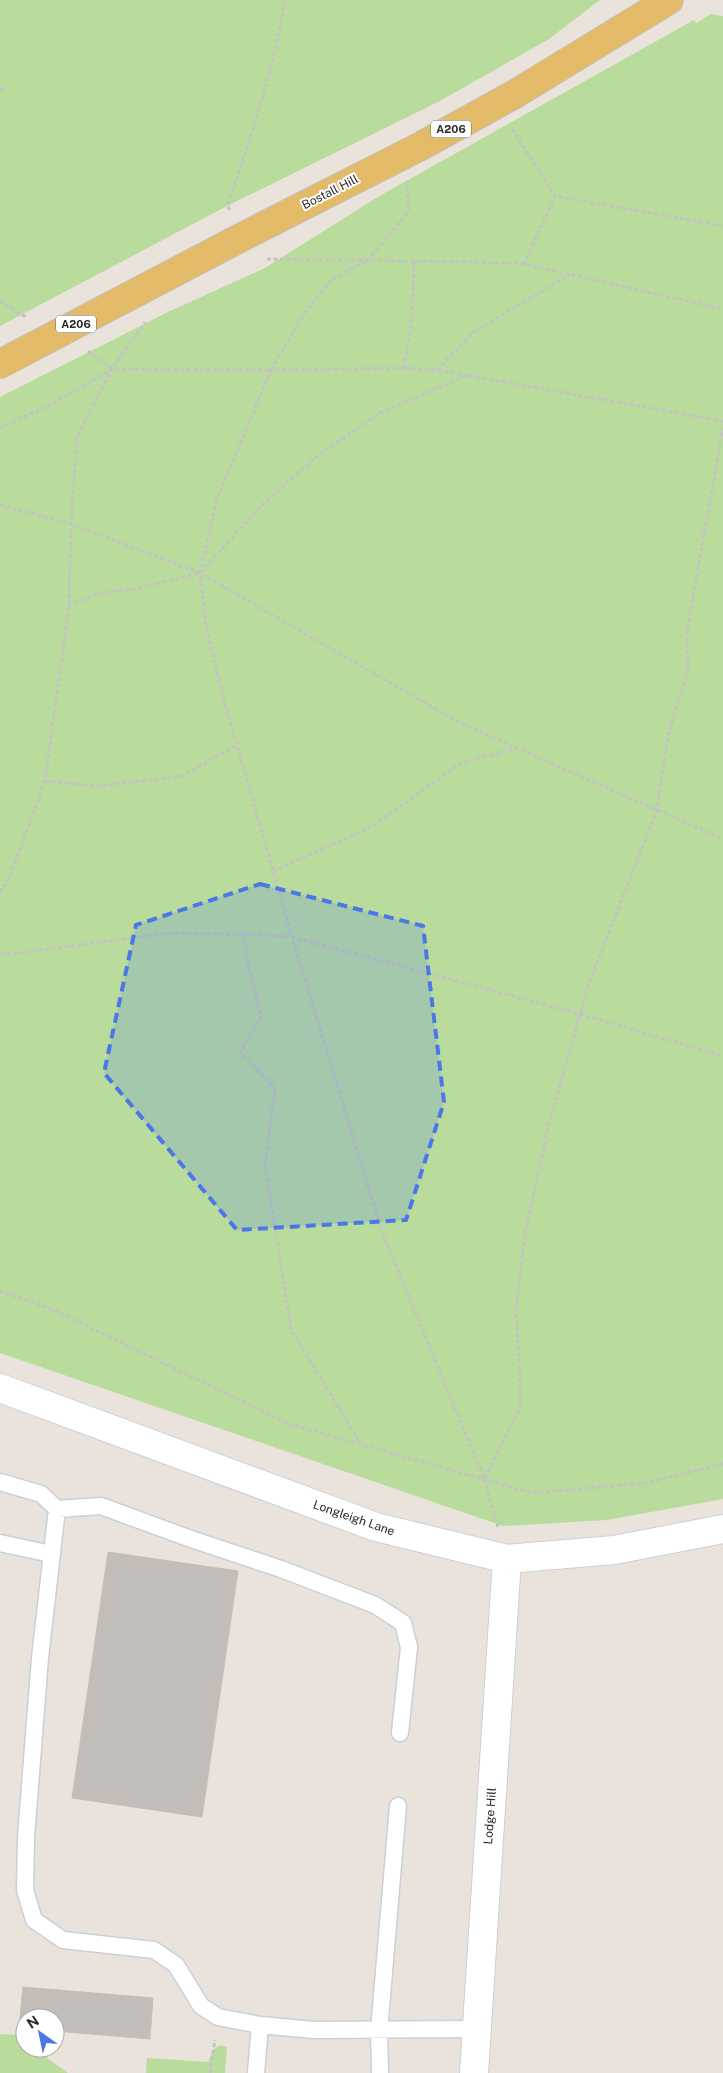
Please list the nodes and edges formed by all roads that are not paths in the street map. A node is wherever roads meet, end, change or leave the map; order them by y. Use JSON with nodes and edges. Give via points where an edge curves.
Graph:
{"nodes":[{"id":1,"x":661,"y":3,"type":"edge"},
{"id":2,"x":0,"y":364,"type":"edge"},
{"id":3,"x":0,"y":1388,"type":"edge"},
{"id":4,"x":0,"y":1482,"type":"edge"},
{"id":5,"x":57,"y":1509,"type":"junction"},
{"id":6,"x":723,"y":1529,"type":"edge"},
{"id":7,"x":0,"y":1543,"type":"edge"},
{"id":8,"x":51,"y":1554,"type":"junction"},
{"id":9,"x":507,"y":1559,"type":"junction"},
{"id":10,"x":400,"y":1733,"type":"dead end"},
{"id":11,"x":398,"y":1806,"type":"dead end"},
{"id":12,"x":260,"y":2025,"type":"junction"},
{"id":13,"x":476,"y":2029,"type":"junction"},
{"id":14,"x":379,"y":2031,"type":"junction"},
{"id":15,"x":256,"y":2073,"type":"edge"},
{"id":16,"x":380,"y":2073,"type":"edge"},
{"id":17,"x":474,"y":2073,"type":"edge"}],
"edges":[{"from":1,"to":2,"type":"main road","name":"Bostall Hill","number":"A206","via":[[523,90],[430,141]]},
{"from":3,"to":9,"type":"street","name":"Longleigh Lane","via":[[376,1527]]},
{"from":4,"to":5,"type":"lane","via":[[41,1494]]},
{"from":5,"to":8,"type":"lane"},
{"from":5,"to":10,"type":"lane","via":[[101,1506],[375,1605],[403,1623],[408,1647]]},
{"from":6,"to":9,"type":"street","name":"Longleigh Lane","via":[[614,1550]]},
{"from":7,"to":8,"type":"lane"},
{"from":8,"to":12,"type":"lane","via":[[26,1837],[25,1890],[34,1920],[63,1940],[154,1950],[176,1965],[201,2006],[218,2017]]},
{"from":9,"to":13,"type":"street","name":"Lodge Hill"},
{"from":11,"to":14,"type":"lane"},
{"from":12,"to":14,"type":"lane"},
{"from":12,"to":15,"type":"lane"},
{"from":13,"to":14,"type":"lane"},
{"from":13,"to":17,"type":"street","name":"Lodge Hill"},
{"from":14,"to":16,"type":"lane"}]}
